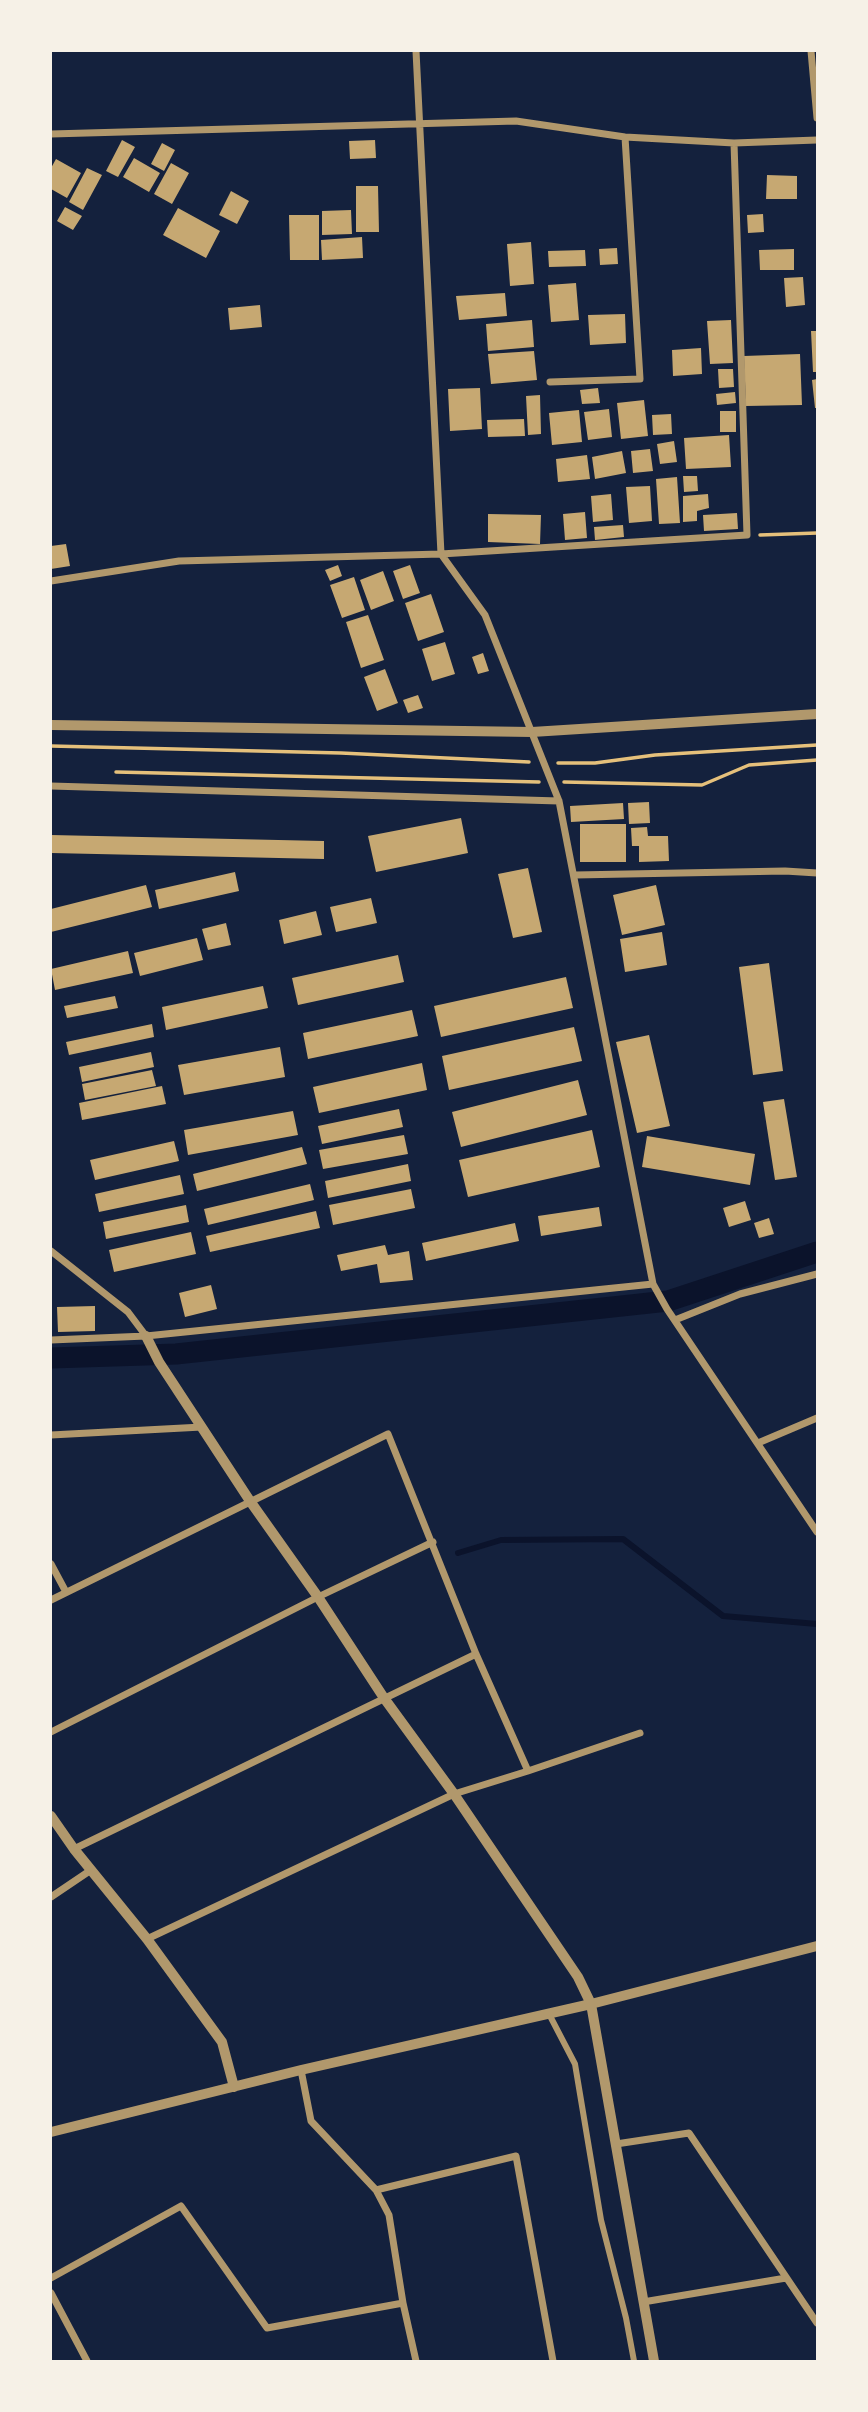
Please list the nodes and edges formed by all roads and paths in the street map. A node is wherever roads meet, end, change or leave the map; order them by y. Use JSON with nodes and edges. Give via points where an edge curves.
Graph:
{"nodes":[{"id":1,"x":416,"y":51,"type":"edge"},
{"id":2,"x":811,"y":51,"type":"edge"},
{"id":3,"x":817,"y":118,"type":"edge"},
{"id":4,"x":421,"y":123,"type":"junction"},
{"id":5,"x":51,"y":134,"type":"edge"},
{"id":6,"x":625,"y":137,"type":"junction"},
{"id":7,"x":817,"y":140,"type":"edge"},
{"id":8,"x":734,"y":142,"type":"junction"},
{"id":9,"x":550,"y":382,"type":"dead end"},
{"id":10,"x":817,"y":533,"type":"edge"},
{"id":11,"x":747,"y":535,"type":"junction"},
{"id":12,"x":441,"y":554,"type":"junction"},
{"id":13,"x":51,"y":581,"type":"edge"},
{"id":14,"x":817,"y":714,"type":"edge"},
{"id":15,"x":51,"y":725,"type":"edge"},
{"id":16,"x":532,"y":732,"type":"junction"},
{"id":17,"x":817,"y":744,"type":"edge"},
{"id":18,"x":51,"y":746,"type":"edge"},
{"id":19,"x":817,"y":760,"type":"edge"},
{"id":20,"x":545,"y":763,"type":"junction"},
{"id":21,"x":116,"y":772,"type":"dead end"},
{"id":22,"x":552,"y":782,"type":"junction"},
{"id":23,"x":51,"y":786,"type":"edge"},
{"id":24,"x":559,"y":801,"type":"junction"},
{"id":25,"x":817,"y":873,"type":"edge"},
{"id":26,"x":575,"y":875,"type":"junction"},
{"id":27,"x":51,"y":1251,"type":"edge"},
{"id":28,"x":817,"y":1274,"type":"edge"},
{"id":29,"x":653,"y":1284,"type":"junction"},
{"id":30,"x":675,"y":1320,"type":"junction"},
{"id":31,"x":146,"y":1336,"type":"junction"},
{"id":32,"x":51,"y":1340,"type":"edge"},
{"id":33,"x":817,"y":1418,"type":"edge"},
{"id":34,"x":202,"y":1427,"type":"junction"},
{"id":35,"x":51,"y":1435,"type":"edge"},
{"id":36,"x":758,"y":1443,"type":"junction"},
{"id":37,"x":250,"y":1501,"type":"junction"},
{"id":38,"x":817,"y":1532,"type":"edge"},
{"id":39,"x":433,"y":1542,"type":"junction"},
{"id":40,"x":51,"y":1563,"type":"edge"},
{"id":41,"x":66,"y":1592,"type":"junction"},
{"id":42,"x":318,"y":1597,"type":"junction"},
{"id":43,"x":51,"y":1600,"type":"edge"},
{"id":44,"x":476,"y":1654,"type":"junction"},
{"id":45,"x":384,"y":1698,"type":"junction"},
{"id":46,"x":51,"y":1732,"type":"edge"},
{"id":47,"x":640,"y":1733,"type":"dead end"},
{"id":48,"x":528,"y":1771,"type":"junction"},
{"id":49,"x":454,"y":1794,"type":"junction"},
{"id":50,"x":51,"y":1816,"type":"edge"},
{"id":51,"x":74,"y":1849,"type":"junction"},
{"id":52,"x":91,"y":1870,"type":"junction"},
{"id":53,"x":51,"y":1897,"type":"edge"},
{"id":54,"x":147,"y":1939,"type":"junction"},
{"id":55,"x":817,"y":1946,"type":"edge"},
{"id":56,"x":591,"y":2004,"type":"junction"},
{"id":57,"x":549,"y":2014,"type":"junction"},
{"id":58,"x":301,"y":2070,"type":"junction"},
{"id":59,"x":234,"y":2087,"type":"junction"},
{"id":60,"x":51,"y":2132,"type":"edge"},
{"id":61,"x":616,"y":2144,"type":"junction"},
{"id":62,"x":376,"y":2190,"type":"junction"},
{"id":63,"x":51,"y":2278,"type":"edge"},
{"id":64,"x":786,"y":2278,"type":"junction"},
{"id":65,"x":51,"y":2292,"type":"edge"},
{"id":66,"x":643,"y":2302,"type":"junction"},
{"id":67,"x":404,"y":2303,"type":"junction"},
{"id":68,"x":817,"y":2323,"type":"edge"},
{"id":69,"x":87,"y":2361,"type":"edge"},
{"id":70,"x":416,"y":2361,"type":"edge"},
{"id":71,"x":553,"y":2361,"type":"edge"},
{"id":72,"x":634,"y":2361,"type":"edge"},
{"id":73,"x":654,"y":2361,"type":"edge"}],
"edges":[{"from":1,"to":4,"type":"street"},
{"from":2,"to":3,"type":"street"},
{"from":4,"to":5,"type":"street"},
{"from":4,"to":6,"type":"street","via":[[516,121]]},
{"from":4,"to":12,"type":"street"},
{"from":6,"to":8,"type":"street"},
{"from":6,"to":9,"type":"street","via":[[640,379]]},
{"from":7,"to":8,"type":"street"},
{"from":8,"to":11,"type":"street"},
{"from":10,"to":11,"type":"path"},
{"from":11,"to":12,"type":"street"},
{"from":12,"to":13,"type":"street","via":[[179,561]]},
{"from":12,"to":16,"type":"street","via":[[485,615]]},
{"from":14,"to":16,"type":"street"},
{"from":15,"to":16,"type":"street"},
{"from":16,"to":20,"type":"street"},
{"from":17,"to":20,"type":"path"},
{"from":18,"to":20,"type":"path"},
{"from":19,"to":22,"type":"path","via":[[749,765],[702,785]]},
{"from":20,"to":22,"type":"street"},
{"from":21,"to":22,"type":"path"},
{"from":22,"to":24,"type":"street"},
{"from":23,"to":24,"type":"street"},
{"from":24,"to":26,"type":"street"},
{"from":25,"to":26,"type":"street"},
{"from":26,"to":29,"type":"street"},
{"from":27,"to":31,"type":"street","via":[[128,1312]]},
{"from":28,"to":30,"type":"street","via":[[740,1294]]},
{"from":29,"to":30,"type":"street"},
{"from":29,"to":31,"type":"street"},
{"from":30,"to":36,"type":"street"},
{"from":31,"to":32,"type":"street"},
{"from":31,"to":34,"type":"street"},
{"from":33,"to":36,"type":"street"},
{"from":34,"to":35,"type":"street"},
{"from":34,"to":37,"type":"street"},
{"from":36,"to":38,"type":"street"},
{"from":37,"to":39,"type":"street","via":[[388,1434]]},
{"from":37,"to":41,"type":"street"},
{"from":37,"to":42,"type":"street"},
{"from":39,"to":42,"type":"street"},
{"from":39,"to":44,"type":"street"},
{"from":40,"to":41,"type":"street"},
{"from":41,"to":43,"type":"street"},
{"from":42,"to":45,"type":"street"},
{"from":42,"to":46,"type":"street"},
{"from":44,"to":45,"type":"street"},
{"from":44,"to":48,"type":"street"},
{"from":45,"to":49,"type":"street"},
{"from":45,"to":51,"type":"street"},
{"from":47,"to":48,"type":"street"},
{"from":48,"to":49,"type":"street"},
{"from":49,"to":54,"type":"street"},
{"from":49,"to":56,"type":"street","via":[[578,1977]]},
{"from":50,"to":51,"type":"street"},
{"from":51,"to":52,"type":"street"},
{"from":52,"to":53,"type":"street"},
{"from":52,"to":54,"type":"street"},
{"from":54,"to":59,"type":"street","via":[[222,2042]]},
{"from":55,"to":56,"type":"street"},
{"from":56,"to":57,"type":"street"},
{"from":56,"to":61,"type":"street"},
{"from":57,"to":58,"type":"street"},
{"from":57,"to":72,"type":"street","via":[[575,2064],[601,2220]]},
{"from":58,"to":59,"type":"street"},
{"from":58,"to":62,"type":"street","via":[[311,2121]]},
{"from":59,"to":60,"type":"street"},
{"from":61,"to":64,"type":"street","via":[[689,2133]]},
{"from":61,"to":66,"type":"street"},
{"from":62,"to":67,"type":"street","via":[[389,2215]]},
{"from":62,"to":71,"type":"street","via":[[516,2156]]},
{"from":63,"to":67,"type":"street","via":[[181,2206],[267,2328]]},
{"from":64,"to":66,"type":"street"},
{"from":64,"to":68,"type":"street"},
{"from":65,"to":69,"type":"street"},
{"from":66,"to":73,"type":"street"},
{"from":67,"to":70,"type":"street"}]}
